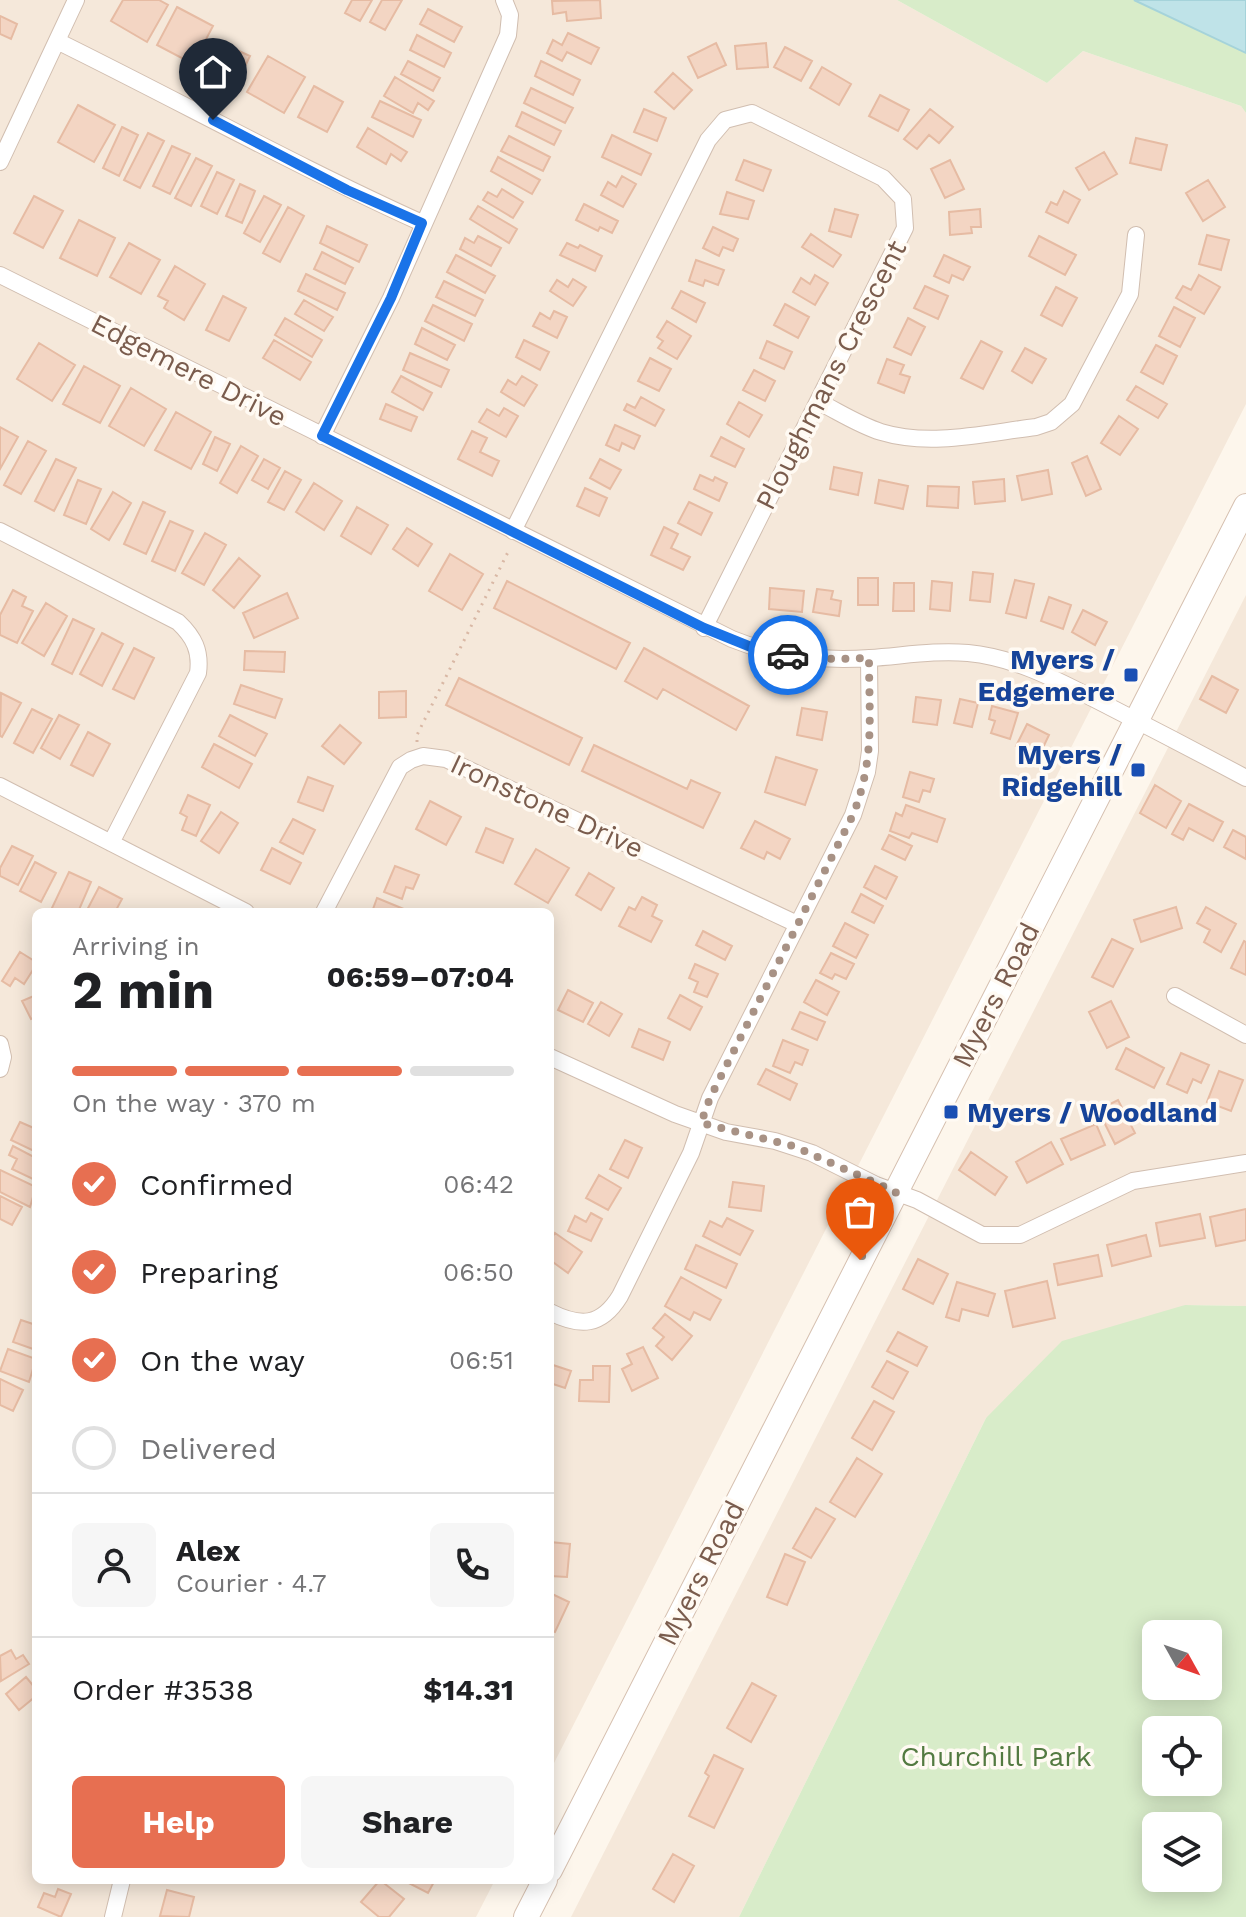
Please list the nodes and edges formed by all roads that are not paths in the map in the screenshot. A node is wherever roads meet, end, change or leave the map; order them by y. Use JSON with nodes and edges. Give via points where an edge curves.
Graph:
{"nodes":[{"id":1,"x":76,"y":0,"type":"edge"},
{"id":2,"x":504,"y":0,"type":"edge"},
{"id":3,"x":57,"y":41,"type":"junction"},
{"id":4,"x":0,"y":162,"type":"edge"},
{"id":5,"x":422,"y":223,"type":"junction"},
{"id":6,"x":1136,"y":235,"type":"dead end"},
{"id":7,"x":0,"y":275,"type":"edge"},
{"id":8,"x":819,"y":402,"type":"junction"},
{"id":9,"x":322,"y":436,"type":"junction"},
{"id":10,"x":1246,"y":506,"type":"edge"},
{"id":11,"x":0,"y":531,"type":"edge"},
{"id":12,"x":513,"y":531,"type":"junction"},
{"id":13,"x":704,"y":628,"type":"junction"},
{"id":14,"x":869,"y":658,"type":"junction"},
{"id":15,"x":1136,"y":720,"type":"junction"},
{"id":16,"x":1246,"y":778,"type":"edge"},
{"id":17,"x":0,"y":786,"type":"edge"},
{"id":18,"x":111,"y":843,"type":"junction"},
{"id":19,"x":238,"y":908,"type":"edge"},
{"id":20,"x":326,"y":908,"type":"edge"},
{"id":21,"x":797,"y":924,"type":"junction"},
{"id":22,"x":1175,"y":996,"type":"dead end"},
{"id":23,"x":1246,"y":1035,"type":"edge"},
{"id":24,"x":0,"y":1044,"type":"edge"},
{"id":25,"x":554,"y":1059,"type":"edge"},
{"id":26,"x":0,"y":1069,"type":"edge"},
{"id":27,"x":701,"y":1123,"type":"junction"},
{"id":28,"x":1246,"y":1163,"type":"edge"},
{"id":29,"x":896,"y":1192,"type":"junction"},
{"id":30,"x":554,"y":1314,"type":"edge"},
{"id":31,"x":554,"y":1862,"type":"edge"},
{"id":32,"x":121,"y":1884,"type":"edge"},
{"id":33,"x":543,"y":1884,"type":"edge"},
{"id":34,"x":113,"y":1917,"type":"edge"},
{"id":35,"x":526,"y":1917,"type":"edge"}],
"edges":[{"from":1,"to":3,"type":"street"},
{"from":2,"to":5,"type":"street","via":[[510,15],[508,35]]},
{"from":3,"to":4,"type":"street"},
{"from":3,"to":5,"type":"street"},
{"from":5,"to":9,"type":"street"},
{"from":6,"to":8,"type":"street","via":[[1130,294],[1072,404],[1051,422],[908,437],[877,431]]},
{"from":7,"to":9,"type":"street","name":"Edgemere Drive"},
{"from":8,"to":12,"type":"street","name":"Ploughmans Crescent","via":[[905,228],[903,199],[883,178],[752,113],[725,120],[708,140]]},
{"from":8,"to":13,"type":"street","name":"Ploughmans Crescent"},
{"from":9,"to":12,"type":"street","name":"Edgemere Drive"},
{"from":10,"to":15,"type":"main road","name":"Myers Road"},
{"from":11,"to":18,"type":"street","via":[[178,622],[196,644],[198,673]]},
{"from":12,"to":13,"type":"street","name":"Edgemere Drive"},
{"from":13,"to":14,"type":"street","name":"Edgemere Drive","via":[[782,654]]},
{"from":14,"to":15,"type":"street","name":"Edgemere Drive","via":[[937,652],[1001,658]]},
{"from":14,"to":21,"type":"street","via":[[871,729],[862,792]]},
{"from":15,"to":16,"type":"street","name":"Edgemere Drive"},
{"from":15,"to":29,"type":"main road","name":"Myers Road"},
{"from":17,"to":18,"type":"street"},
{"from":18,"to":19,"type":"street"},
{"from":20,"to":21,"type":"street","name":"Ironstone Drive","via":[[400,767],[435,755]]},
{"from":21,"to":27,"type":"street"},
{"from":22,"to":23,"type":"street"},
{"from":24,"to":26,"type":"street"},
{"from":25,"to":27,"type":"street"},
{"from":27,"to":29,"type":"street","via":[[793,1146]]},
{"from":27,"to":30,"type":"street","via":[[614,1305],[590,1322]]},
{"from":28,"to":29,"type":"street","via":[[1133,1181],[1020,1235],[982,1235]]},
{"from":29,"to":31,"type":"main road","name":"Myers Road"},
{"from":32,"to":34,"type":"street"},
{"from":33,"to":35,"type":"main road"}]}
